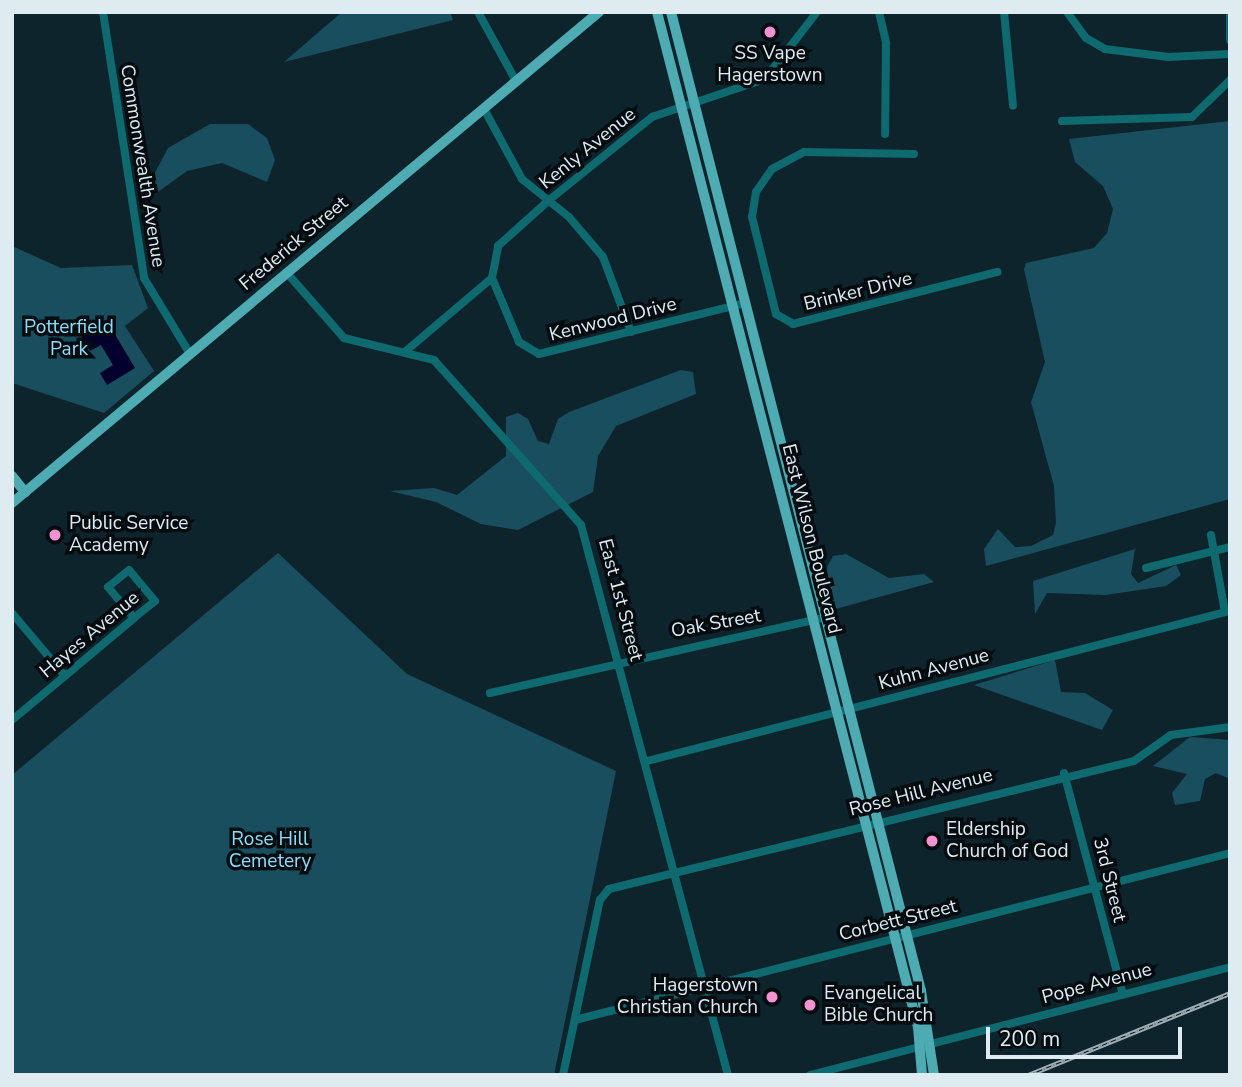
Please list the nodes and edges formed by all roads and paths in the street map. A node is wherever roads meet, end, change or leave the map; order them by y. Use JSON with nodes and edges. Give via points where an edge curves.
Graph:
{"nodes":[{"id":1,"x":103,"y":12,"type":"edge"},
{"id":2,"x":478,"y":12,"type":"edge"},
{"id":3,"x":598,"y":12,"type":"edge"},
{"id":4,"x":660,"y":12,"type":"edge"},
{"id":5,"x":671,"y":12,"type":"edge"},
{"id":6,"x":817,"y":12,"type":"edge"},
{"id":7,"x":879,"y":12,"type":"edge"},
{"id":8,"x":1004,"y":12,"type":"edge"},
{"id":9,"x":1067,"y":12,"type":"edge"},
{"id":10,"x":1230,"y":15,"type":"edge"},
{"id":11,"x":1230,"y":40,"type":"edge"},
{"id":12,"x":679,"y":46,"type":"junction"},
{"id":13,"x":1230,"y":54,"type":"edge"},
{"id":14,"x":1230,"y":80,"type":"edge"},
{"id":15,"x":516,"y":81,"type":"junction"},
{"id":16,"x":694,"y":103,"type":"junction"},
{"id":17,"x":681,"y":106,"type":"junction"},
{"id":18,"x":1013,"y":106,"type":"dead end"},
{"id":19,"x":484,"y":109,"type":"junction"},
{"id":20,"x":1062,"y":121,"type":"dead end"},
{"id":21,"x":885,"y":134,"type":"dead end"},
{"id":22,"x":914,"y":154,"type":"dead end"},
{"id":23,"x":548,"y":201,"type":"junction"},
{"id":24,"x":997,"y":272,"type":"dead end"},
{"id":25,"x":287,"y":273,"type":"junction"},
{"id":26,"x":492,"y":278,"type":"junction"},
{"id":27,"x":745,"y":303,"type":"junction"},
{"id":28,"x":733,"y":306,"type":"junction"},
{"id":29,"x":631,"y":332,"type":"junction"},
{"id":30,"x":407,"y":349,"type":"junction"},
{"id":31,"x":191,"y":354,"type":"junction"},
{"id":32,"x":12,"y":476,"type":"edge"},
{"id":33,"x":25,"y":492,"type":"junction"},
{"id":34,"x":12,"y":503,"type":"edge"},
{"id":35,"x":1211,"y":535,"type":"dead end"},
{"id":36,"x":1230,"y":547,"type":"edge"},
{"id":37,"x":1213,"y":552,"type":"junction"},
{"id":38,"x":1146,"y":568,"type":"dead end"},
{"id":39,"x":1227,"y":612,"type":"edge"},
{"id":40,"x":12,"y":613,"type":"edge"},
{"id":41,"x":826,"y":617,"type":"junction"},
{"id":42,"x":134,"y":618,"type":"junction"},
{"id":43,"x":813,"y":620,"type":"junction"},
{"id":44,"x":22,"y":624,"type":"junction"},
{"id":45,"x":12,"y":632,"type":"edge"},
{"id":46,"x":620,"y":660,"type":"junction"},
{"id":47,"x":65,"y":676,"type":"junction"},
{"id":48,"x":490,"y":693,"type":"dead end"},
{"id":49,"x":843,"y":710,"type":"junction"},
{"id":50,"x":12,"y":720,"type":"edge"},
{"id":51,"x":1230,"y":727,"type":"edge"},
{"id":52,"x":647,"y":761,"type":"junction"},
{"id":53,"x":1064,"y":773,"type":"junction"},
{"id":54,"x":871,"y":821,"type":"junction"},
{"id":55,"x":1230,"y":853,"type":"edge"},
{"id":56,"x":676,"y":872,"type":"junction"},
{"id":57,"x":1094,"y":887,"type":"junction"},
{"id":58,"x":901,"y":937,"type":"junction"},
{"id":59,"x":1230,"y":967,"type":"edge"},
{"id":60,"x":705,"y":987,"type":"junction"},
{"id":61,"x":1123,"y":994,"type":"junction"},
{"id":62,"x":575,"y":1020,"type":"junction"},
{"id":63,"x":927,"y":1045,"type":"junction"},
{"id":64,"x":564,"y":1075,"type":"edge"},
{"id":65,"x":728,"y":1075,"type":"edge"},
{"id":66,"x":810,"y":1075,"type":"edge"},
{"id":67,"x":922,"y":1075,"type":"edge"},
{"id":68,"x":933,"y":1075,"type":"edge"}],
"edges":[{"from":1,"to":31,"type":"street","name":"Commonwealth Avenue","via":[[144,278]]},
{"from":2,"to":15,"type":"street"},
{"from":3,"to":15,"type":"main road","name":"Frederick Street"},
{"from":4,"to":12,"type":"main road","via":[[672,44]]},
{"from":4,"to":17,"type":"main road","name":"East Wilson Boulevard"},
{"from":5,"to":12,"type":"main road","name":"East Wilson Boulevard"},
{"from":6,"to":16,"type":"street","name":"Kenly Avenue","via":[[765,79]]},
{"from":7,"to":21,"type":"street","via":[[887,43]]},
{"from":8,"to":18,"type":"street"},
{"from":9,"to":13,"type":"street","via":[[1086,38],[1105,49],[1168,57]]},
{"from":10,"to":11,"type":"street"},
{"from":12,"to":16,"type":"main road","name":"East Wilson Boulevard"},
{"from":14,"to":20,"type":"street","via":[[1192,117]]},
{"from":15,"to":19,"type":"main road","name":"Frederick Street"},
{"from":16,"to":17,"type":"street","name":"Kenly Avenue"},
{"from":16,"to":27,"type":"main road","name":"East Wilson Boulevard"},
{"from":17,"to":23,"type":"street","name":"Kenly Avenue","via":[[638,127]]},
{"from":17,"to":28,"type":"main road","name":"East Wilson Boulevard"},
{"from":19,"to":23,"type":"street","via":[[515,169]]},
{"from":19,"to":25,"type":"main road","name":"Frederick Street"},
{"from":22,"to":24,"type":"street","name":"Brinker Drive","via":[[804,152],[772,169],[756,192],[752,217],[776,314],[793,324]]},
{"from":23,"to":26,"type":"street","name":"Kenly Avenue","via":[[498,246]]},
{"from":23,"to":29,"type":"street","via":[[603,257]]},
{"from":25,"to":30,"type":"street","name":"East 1st Street","via":[[344,338]]},
{"from":25,"to":31,"type":"main road","name":"Frederick Street"},
{"from":26,"to":29,"type":"street","name":"Kenwood Drive","via":[[519,342],[531,352]]},
{"from":26,"to":30,"type":"street"},
{"from":27,"to":28,"type":"street","name":"Kenwood Drive"},
{"from":27,"to":41,"type":"main road","name":"East Wilson Boulevard"},
{"from":28,"to":29,"type":"street","name":"Kenwood Drive"},
{"from":28,"to":43,"type":"main road","name":"East Wilson Boulevard"},
{"from":30,"to":46,"type":"street","name":"East 1st Street","via":[[434,360],[576,516],[594,558]]},
{"from":31,"to":33,"type":"main road","name":"Frederick Street"},
{"from":32,"to":33,"type":"main road"},
{"from":33,"to":34,"type":"main road","name":"Frederick Street"},
{"from":35,"to":37,"type":"street"},
{"from":36,"to":37,"type":"street"},
{"from":37,"to":38,"type":"street"},
{"from":37,"to":39,"type":"street"},
{"from":39,"to":49,"type":"street","name":"Kuhn Avenue"},
{"from":40,"to":44,"type":"street"},
{"from":41,"to":43,"type":"street","name":"Oak Street"},
{"from":41,"to":49,"type":"main road","name":"East Wilson Boulevard"},
{"from":42,"to":42,"type":"street","name":"Hayes Avenue","via":[[108,587],[129,570],[155,601]]},
{"from":42,"to":47,"type":"street","name":"Hayes Avenue"},
{"from":43,"to":46,"type":"street","name":"Oak Street"},
{"from":43,"to":49,"type":"main road","name":"East Wilson Boulevard"},
{"from":44,"to":45,"type":"street"},
{"from":44,"to":47,"type":"street"},
{"from":46,"to":48,"type":"street","name":"Oak Street"},
{"from":46,"to":52,"type":"street","name":"East 1st Street"},
{"from":47,"to":50,"type":"street","name":"Hayes Avenue"},
{"from":49,"to":52,"type":"street","name":"Kuhn Avenue"},
{"from":49,"to":54,"type":"main road","name":"East Wilson Boulevard"},
{"from":51,"to":53,"type":"street","name":"Rose Hill Avenue","via":[[1171,734],[1142,758]]},
{"from":52,"to":56,"type":"street","name":"East 1st Street"},
{"from":53,"to":54,"type":"street","name":"Rose Hill Avenue"},
{"from":53,"to":57,"type":"street","name":"3rd Street"},
{"from":54,"to":56,"type":"street","name":"Rose Hill Avenue"},
{"from":54,"to":58,"type":"main road","name":"East Wilson Boulevard"},
{"from":55,"to":57,"type":"street","name":"Corbett Street"},
{"from":56,"to":60,"type":"street","name":"East 1st Street"},
{"from":56,"to":62,"type":"street","name":"Rose Hill Avenue","via":[[614,888],[600,900]]},
{"from":57,"to":58,"type":"street","name":"Corbett Street"},
{"from":57,"to":61,"type":"street","name":"3rd Street"},
{"from":58,"to":60,"type":"street","name":"Corbett Street"},
{"from":58,"to":63,"type":"main road","name":"East Wilson Boulevard"},
{"from":59,"to":61,"type":"street","name":"Pope Avenue"},
{"from":60,"to":62,"type":"street","name":"Corbett Street"},
{"from":60,"to":65,"type":"street","name":"East 1st Street"},
{"from":61,"to":63,"type":"street","name":"Pope Avenue"},
{"from":62,"to":64,"type":"street"},
{"from":63,"to":66,"type":"street","name":"Pope Avenue"},
{"from":63,"to":67,"type":"main road","name":"East Wilson Boulevard"},
{"from":63,"to":68,"type":"main road","name":"East Wilson Boulevard"}]}
